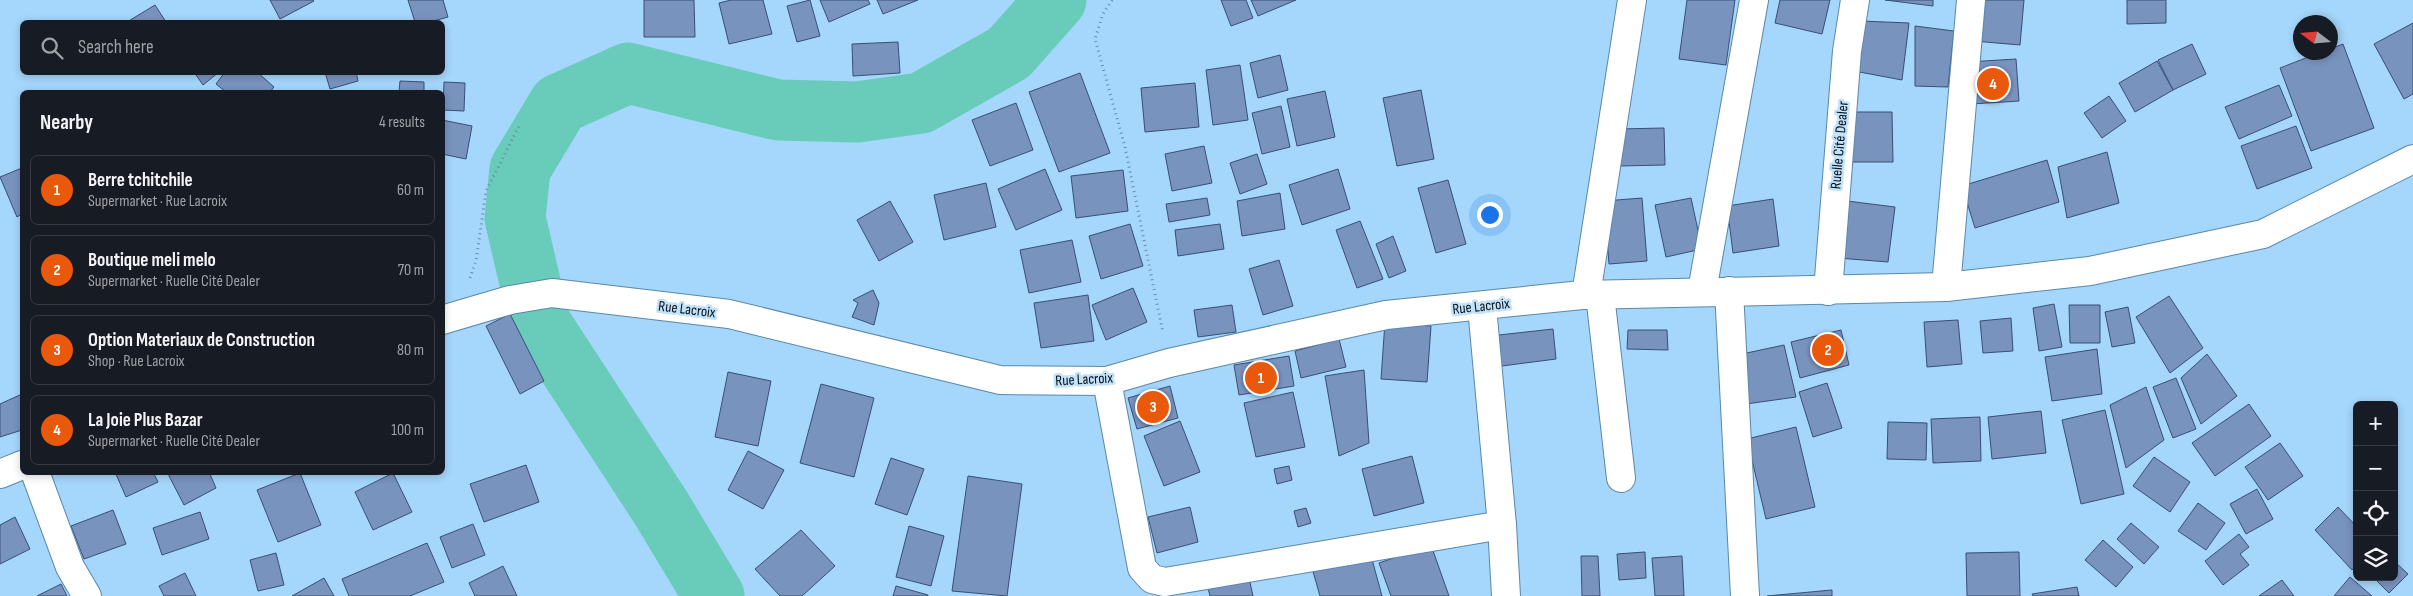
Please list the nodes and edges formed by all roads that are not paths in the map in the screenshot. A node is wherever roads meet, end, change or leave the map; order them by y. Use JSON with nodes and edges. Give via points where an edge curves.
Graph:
{"nodes":[{"id":1,"x":1632,"y":0,"type":"edge"},
{"id":2,"x":1754,"y":0,"type":"edge"},
{"id":3,"x":1855,"y":0,"type":"edge"},
{"id":4,"x":1971,"y":0,"type":"edge"},
{"id":5,"x":2413,"y":159,"type":"edge"},
{"id":6,"x":1946,"y":287,"type":"junction"},
{"id":7,"x":1828,"y":291,"type":"junction"},
{"id":8,"x":1702,"y":292,"type":"junction"},
{"id":9,"x":1729,"y":292,"type":"junction"},
{"id":10,"x":1593,"y":295,"type":"junction"},
{"id":11,"x":1482,"y":307,"type":"junction"},
{"id":12,"x":450,"y":317,"type":"edge"},
{"id":13,"x":1107,"y":381,"type":"junction"},
{"id":14,"x":20,"y":466,"type":"edge"},
{"id":15,"x":0,"y":474,"type":"edge"},
{"id":16,"x":36,"y":475,"type":"edge"},
{"id":17,"x":1621,"y":478,"type":"dead end"},
{"id":18,"x":1502,"y":525,"type":"junction"},
{"id":19,"x":87,"y":596,"type":"edge"},
{"id":20,"x":1506,"y":596,"type":"edge"},
{"id":21,"x":1745,"y":596,"type":"edge"}],
"edges":[{"from":1,"to":10,"type":"street"},
{"from":2,"to":8,"type":"street"},
{"from":3,"to":7,"type":"street","name":"Ruelle Cité Dealer","via":[[1847,51]]},
{"from":4,"to":6,"type":"street"},
{"from":5,"to":6,"type":"street","name":"Rue Lacroix","via":[[2263,234],[2090,271]]},
{"from":6,"to":7,"type":"street","name":"Rue Lacroix"},
{"from":7,"to":9,"type":"street","name":"Rue Lacroix"},
{"from":8,"to":9,"type":"street","name":"Rue Lacroix"},
{"from":8,"to":10,"type":"street","name":"Rue Lacroix"},
{"from":9,"to":21,"type":"street"},
{"from":10,"to":11,"type":"street","name":"Rue Lacroix"},
{"from":10,"to":17,"type":"street"},
{"from":11,"to":13,"type":"street","name":"Rue Lacroix","via":[[1386,316],[1169,363]]},
{"from":11,"to":18,"type":"street"},
{"from":12,"to":13,"type":"street","name":"Rue Lacroix","via":[[510,300],[552,293],[729,314],[1000,380]]},
{"from":13,"to":18,"type":"street","via":[[1142,568],[1152,579],[1164,582]]},
{"from":14,"to":15,"type":"street"},
{"from":16,"to":19,"type":"street","via":[[70,567]]},
{"from":18,"to":20,"type":"street"}]}
